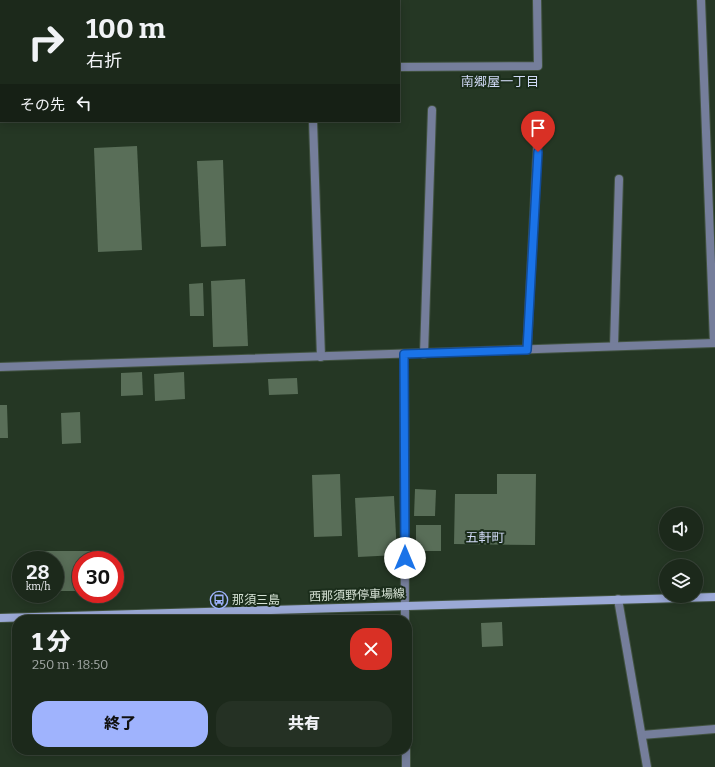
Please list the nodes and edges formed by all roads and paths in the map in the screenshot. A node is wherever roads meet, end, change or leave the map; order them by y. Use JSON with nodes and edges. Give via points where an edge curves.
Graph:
{"nodes":[{"id":1,"x":537,"y":0,"type":"edge"},
{"id":2,"x":702,"y":0,"type":"edge"},
{"id":3,"x":400,"y":67,"type":"edge"},
{"id":4,"x":432,"y":110,"type":"dead end"},
{"id":5,"x":313,"y":122,"type":"edge"},
{"id":6,"x":538,"y":137,"type":"dead end"},
{"id":7,"x":619,"y":179,"type":"dead end"},
{"id":8,"x":714,"y":343,"type":"edge"},
{"id":9,"x":614,"y":346,"type":"junction"},
{"id":10,"x":527,"y":350,"type":"junction"},
{"id":11,"x":404,"y":354,"type":"junction"},
{"id":12,"x":424,"y":354,"type":"junction"},
{"id":13,"x":321,"y":357,"type":"junction"},
{"id":14,"x":0,"y":367,"type":"edge"},
{"id":15,"x":715,"y":597,"type":"edge"},
{"id":16,"x":618,"y":600,"type":"junction"},
{"id":17,"x":405,"y":606,"type":"junction"},
{"id":18,"x":101,"y":615,"type":"edge"},
{"id":19,"x":405,"y":615,"type":"edge"},
{"id":20,"x":0,"y":618,"type":"edge"},
{"id":21,"x":12,"y":618,"type":"edge"},
{"id":22,"x":715,"y":729,"type":"edge"},
{"id":23,"x":642,"y":735,"type":"junction"},
{"id":24,"x":406,"y":755,"type":"edge"},
{"id":25,"x":406,"y":767,"type":"edge"},
{"id":26,"x":648,"y":767,"type":"edge"}],
"edges":[{"from":1,"to":3,"type":"street","via":[[538,66]]},
{"from":2,"to":8,"type":"street"},
{"from":4,"to":12,"type":"street"},
{"from":5,"to":13,"type":"street"},
{"from":6,"to":10,"type":"street"},
{"from":7,"to":9,"type":"street"},
{"from":8,"to":9,"type":"street"},
{"from":9,"to":10,"type":"street"},
{"from":10,"to":12,"type":"street"},
{"from":11,"to":12,"type":"street"},
{"from":11,"to":13,"type":"street"},
{"from":11,"to":17,"type":"street"},
{"from":13,"to":14,"type":"street"},
{"from":15,"to":16,"type":"main road","name":"西那須野停車場線"},
{"from":16,"to":17,"type":"main road","name":"西那須野停車場線"},
{"from":16,"to":23,"type":"street"},
{"from":17,"to":18,"type":"main road","name":"西那須野停車場線"},
{"from":17,"to":19,"type":"street"},
{"from":20,"to":21,"type":"main road","name":"西那須野停車場線"},
{"from":22,"to":23,"type":"street"},
{"from":23,"to":26,"type":"street"},
{"from":24,"to":25,"type":"street"}]}
